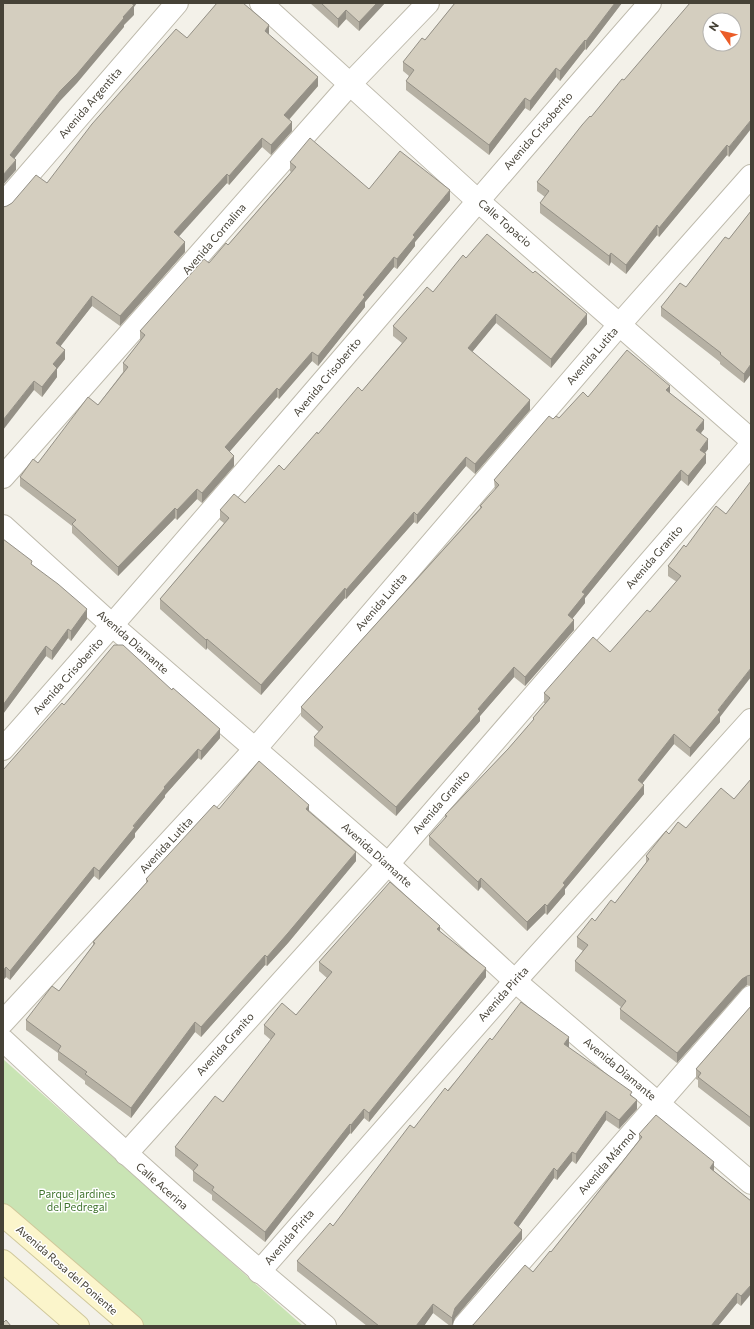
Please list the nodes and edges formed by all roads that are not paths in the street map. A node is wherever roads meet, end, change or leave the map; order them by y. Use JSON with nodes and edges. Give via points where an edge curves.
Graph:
{"nodes":[{"id":1,"x":177,"y":3,"type":"edge"},
{"id":2,"x":261,"y":3,"type":"edge"},
{"id":3,"x":428,"y":3,"type":"edge"},
{"id":4,"x":650,"y":3,"type":"edge"},
{"id":5,"x":350,"y":84,"type":"junction"},
{"id":6,"x":751,"y":176,"type":"edge"},
{"id":7,"x":477,"y":200,"type":"junction"},
{"id":8,"x":3,"y":204,"type":"edge"},
{"id":9,"x":620,"y":324,"type":"junction"},
{"id":10,"x":751,"y":440,"type":"edge"},
{"id":11,"x":751,"y":445,"type":"edge"},
{"id":12,"x":3,"y":477,"type":"edge"},
{"id":13,"x":3,"y":526,"type":"edge"},
{"id":14,"x":113,"y":626,"type":"junction"},
{"id":15,"x":751,"y":720,"type":"edge"},
{"id":16,"x":256,"y":748,"type":"junction"},
{"id":17,"x":3,"y":749,"type":"edge"},
{"id":18,"x":388,"y":864,"type":"junction"},
{"id":19,"x":515,"y":981,"type":"junction"},
{"id":20,"x":751,"y":998,"type":"edge"},
{"id":21,"x":3,"y":1022,"type":"edge"},
{"id":22,"x":3,"y":1040,"type":"edge"},
{"id":23,"x":659,"y":1102,"type":"junction"},
{"id":24,"x":126,"y":1154,"type":"junction"},
{"id":25,"x":751,"y":1183,"type":"edge"},
{"id":26,"x":3,"y":1215,"type":"edge"},
{"id":27,"x":3,"y":1261,"type":"edge"},
{"id":28,"x":259,"y":1272,"type":"junction"},
{"id":29,"x":78,"y":1326,"type":"edge"},
{"id":30,"x":132,"y":1326,"type":"edge"},
{"id":31,"x":325,"y":1326,"type":"edge"},
{"id":32,"x":464,"y":1326,"type":"edge"}],
"edges":[{"from":1,"to":8,"type":"street","name":"Avenida Argentita"},
{"from":2,"to":5,"type":"street","name":"Calle Topacio"},
{"from":3,"to":5,"type":"street","name":"Avenida Cornalina"},
{"from":4,"to":7,"type":"street","name":"Avenida Crisoberito"},
{"from":5,"to":7,"type":"street","name":"Calle Topacio"},
{"from":5,"to":12,"type":"street","name":"Avenida Cornalina"},
{"from":6,"to":9,"type":"street","name":"Avenida Lutita"},
{"from":7,"to":9,"type":"street","name":"Calle Topacio"},
{"from":7,"to":14,"type":"street","name":"Avenida Crisoberito"},
{"from":9,"to":10,"type":"street","name":"Calle Topacio"},
{"from":9,"to":16,"type":"street","name":"Avenida Lutita"},
{"from":11,"to":18,"type":"street","name":"Avenida Granito"},
{"from":13,"to":14,"type":"street","name":"Avenida Diamante"},
{"from":14,"to":16,"type":"street","name":"Avenida Diamante"},
{"from":14,"to":17,"type":"street","name":"Avenida Crisoberito"},
{"from":15,"to":19,"type":"street","name":"Avenida Pirita"},
{"from":16,"to":18,"type":"street","name":"Avenida Diamante"},
{"from":16,"to":21,"type":"street","name":"Avenida Lutita"},
{"from":18,"to":19,"type":"street","name":"Avenida Diamante"},
{"from":18,"to":24,"type":"street","name":"Avenida Granito"},
{"from":19,"to":23,"type":"street","name":"Avenida Diamante"},
{"from":19,"to":28,"type":"street","name":"Avenida Pirita"},
{"from":20,"to":23,"type":"street","name":"Avenida Mármol"},
{"from":22,"to":24,"type":"street","name":"Calle Acerina"},
{"from":23,"to":25,"type":"street","name":"Avenida Diamante"},
{"from":23,"to":32,"type":"street","name":"Avenida Mármol"},
{"from":24,"to":28,"type":"street","name":"Calle Acerina"},
{"from":26,"to":30,"type":"street","name":"Avenida Rosa del Poniente"},
{"from":27,"to":29,"type":"street"},
{"from":28,"to":31,"type":"street","name":"Calle Acerina"}]}
